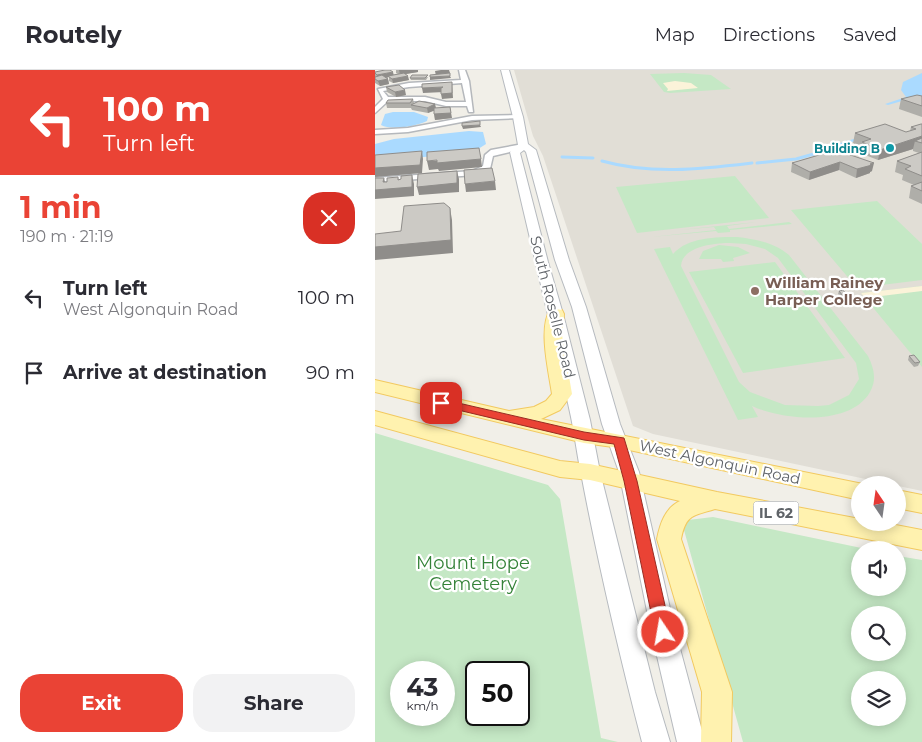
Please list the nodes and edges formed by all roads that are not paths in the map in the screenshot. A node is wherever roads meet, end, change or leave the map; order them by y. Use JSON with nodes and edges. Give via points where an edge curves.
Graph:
{"nodes":[{"id":1,"x":462,"y":70,"type":"edge"},
{"id":2,"x":505,"y":70,"type":"edge"},
{"id":3,"x":466,"y":80,"type":"junction"},
{"id":4,"x":378,"y":88,"type":"edge"},
{"id":5,"x":386,"y":99,"type":"junction"},
{"id":6,"x":470,"y":104,"type":"junction"},
{"id":7,"x":375,"y":111,"type":"edge"},
{"id":8,"x":518,"y":117,"type":"junction"},
{"id":9,"x":472,"y":118,"type":"junction"},
{"id":10,"x":375,"y":132,"type":"edge"},
{"id":11,"x":523,"y":146,"type":"junction"},
{"id":12,"x":375,"y":180,"type":"edge"},
{"id":13,"x":556,"y":314,"type":"junction"},
{"id":14,"x":375,"y":386,"type":"edge"},
{"id":15,"x":375,"y":418,"type":"edge"},
{"id":16,"x":505,"y":418,"type":"junction"},
{"id":17,"x":584,"y":436,"type":"junction"},
{"id":18,"x":619,"y":441,"type":"junction"},
{"id":19,"x":590,"y":472,"type":"junction"},
{"id":20,"x":631,"y":481,"type":"junction"},
{"id":21,"x":851,"y":489,"type":"edge"},
{"id":22,"x":717,"y":501,"type":"junction"},
{"id":23,"x":906,"y":501,"type":"edge"},
{"id":24,"x":922,"y":504,"type":"edge"},
{"id":25,"x":922,"y":540,"type":"edge"},
{"id":26,"x":656,"y":742,"type":"edge"},
{"id":27,"x":691,"y":742,"type":"edge"},
{"id":28,"x":716,"y":742,"type":"edge"}],
"edges":[{"from":1,"to":3,"type":"street"},
{"from":2,"to":8,"type":"main road","name":"South Roselle Road"},
{"from":3,"to":4,"type":"street"},
{"from":3,"to":6,"type":"street"},
{"from":4,"to":5,"type":"street"},
{"from":5,"to":6,"type":"street"},
{"from":5,"to":7,"type":"street"},
{"from":6,"to":9,"type":"street"},
{"from":8,"to":9,"type":"street"},
{"from":8,"to":11,"type":"main road","name":"South Roselle Road"},
{"from":9,"to":10,"type":"street","via":[[408,130]]},
{"from":11,"to":12,"type":"street","via":[[494,152],[489,155],[487,167],[473,173]]},
{"from":11,"to":13,"type":"main road","name":"South Roselle Road","via":[[515,152]]},
{"from":11,"to":18,"type":"main road","name":"South Roselle Road","via":[[531,150],[611,424]]},
{"from":13,"to":16,"type":"main road","via":[[553,335],[562,394],[554,406],[544,411]]},
{"from":13,"to":17,"type":"main road","name":"South Roselle Road"},
{"from":14,"to":16,"type":"main road","name":"West Algonquin Road","number":"IL 62"},
{"from":15,"to":19,"type":"main road","number":"IL 62","via":[[560,469]]},
{"from":16,"to":17,"type":"main road","name":"West Algonquin Road","number":"IL 62"},
{"from":17,"to":18,"type":"main road","name":"West Algonquin Road","number":"IL 62"},
{"from":17,"to":19,"type":"main road","name":"South Roselle Road"},
{"from":18,"to":20,"type":"main road","name":"South Roselle Road"},
{"from":18,"to":21,"type":"main road","name":"West Algonquin Road","number":"IL 62"},
{"from":19,"to":20,"type":"main road","number":"IL 62"},
{"from":19,"to":26,"type":"main road","name":"South Roselle Road"},
{"from":20,"to":22,"type":"main road","number":"IL 62"},
{"from":20,"to":27,"type":"main road","name":"South Roselle Road","via":[[671,670]]},
{"from":22,"to":25,"type":"main road","number":"IL 62"},
{"from":22,"to":28,"type":"main road","via":[[680,511],[672,522],[669,539],[717,692]]},
{"from":23,"to":24,"type":"main road"}]}
